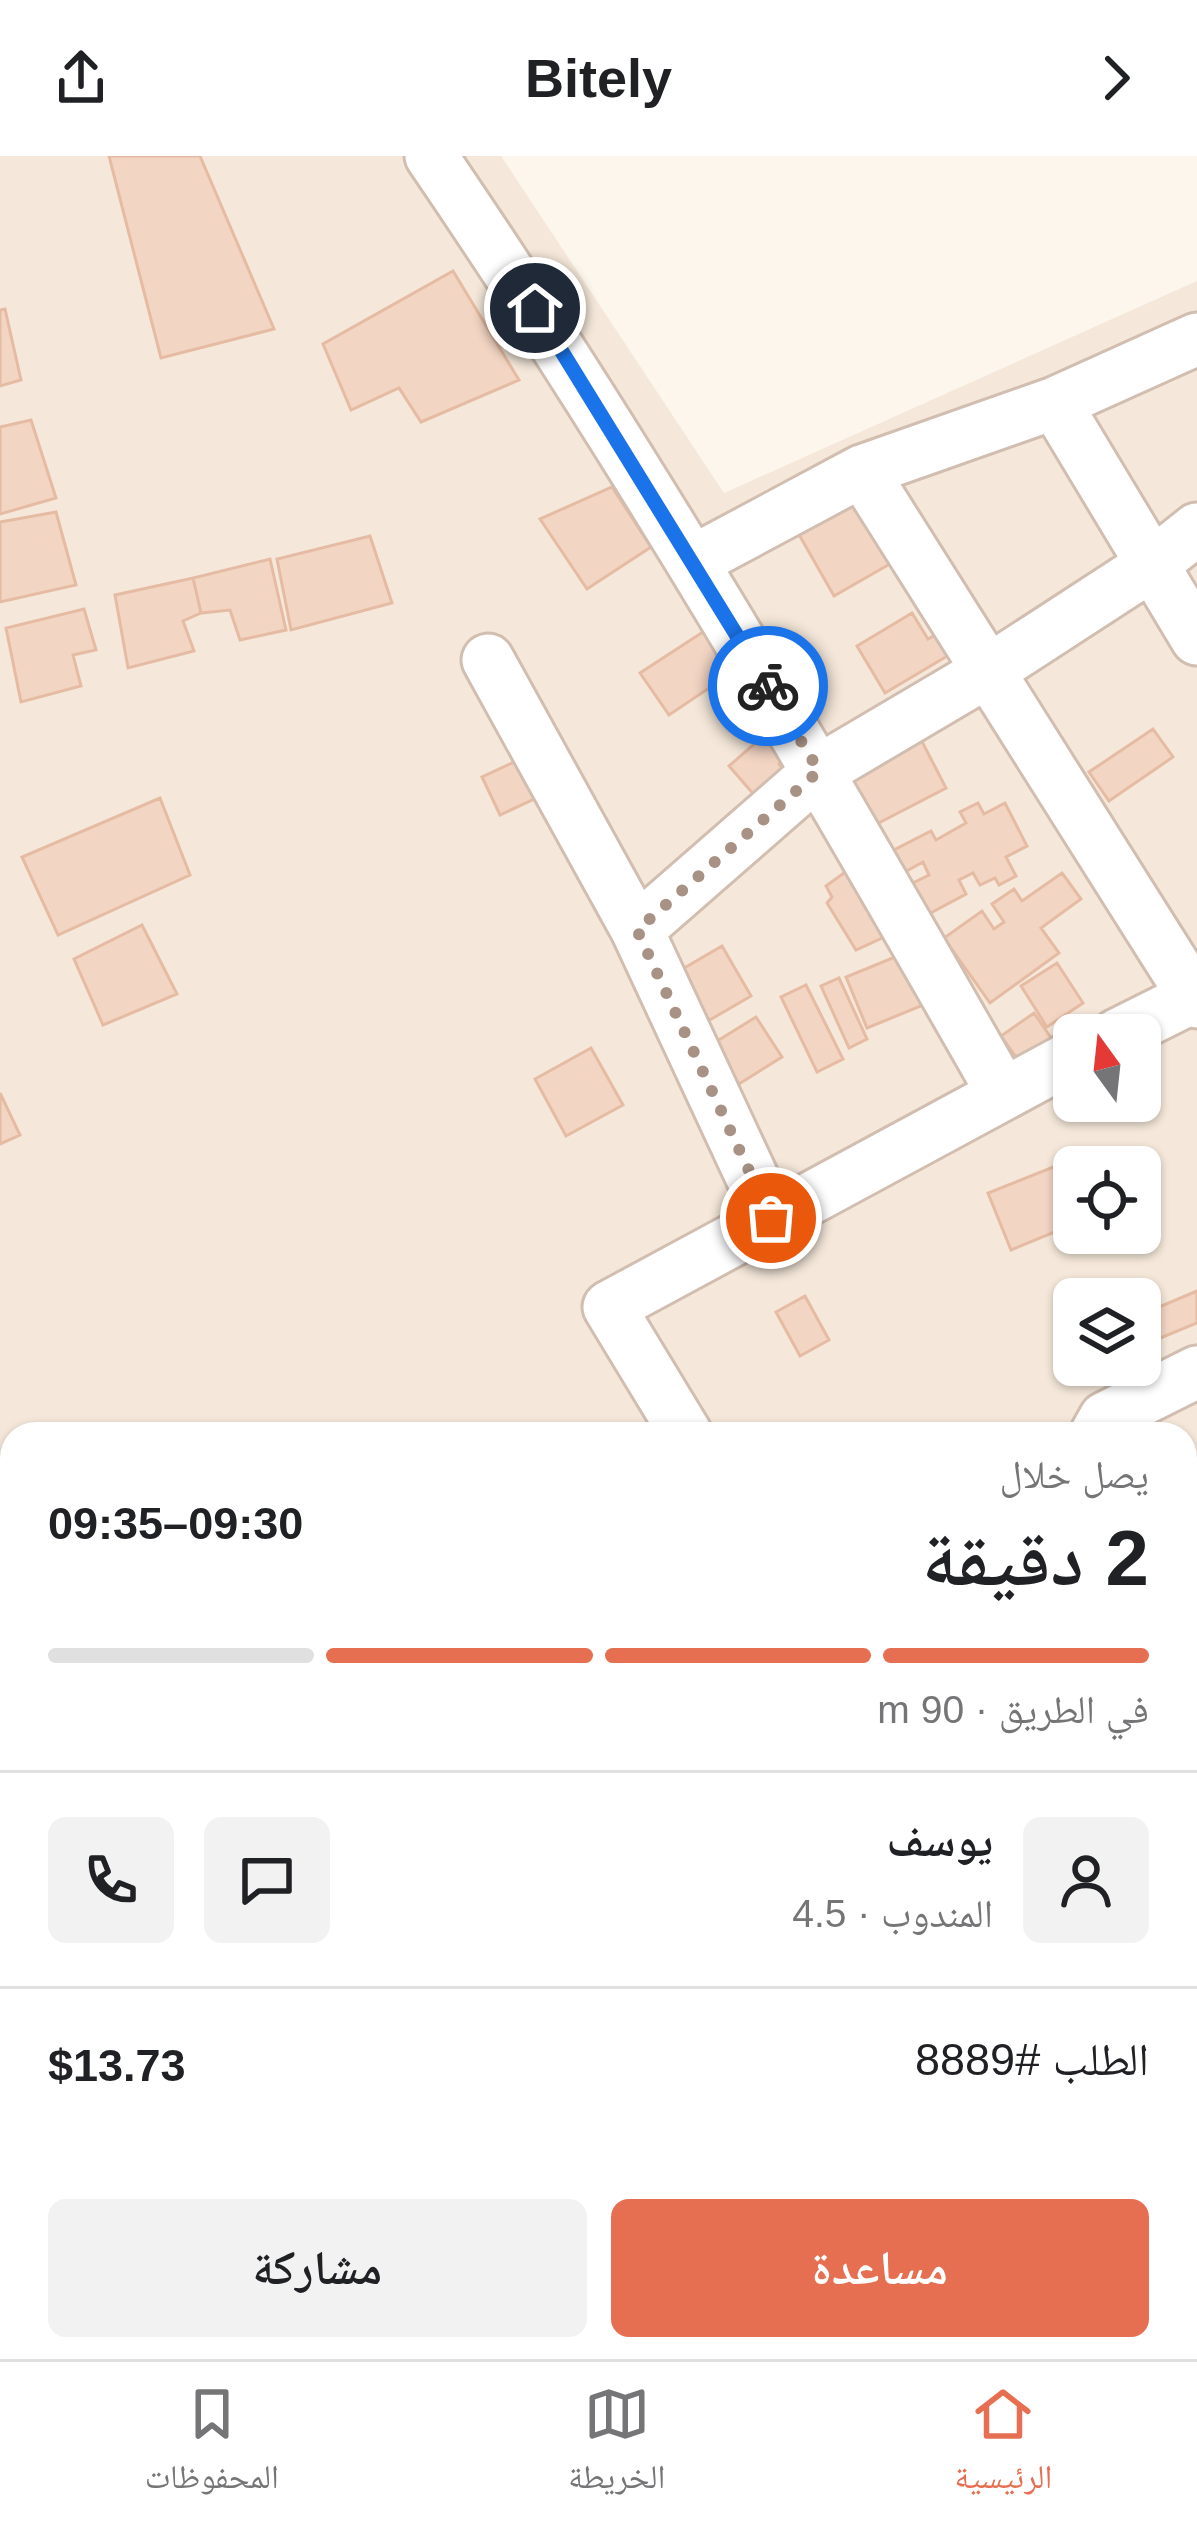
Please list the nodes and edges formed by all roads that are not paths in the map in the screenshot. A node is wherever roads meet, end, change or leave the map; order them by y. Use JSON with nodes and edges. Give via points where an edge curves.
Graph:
{"nodes":[{"id":1,"x":431,"y":156,"type":"edge"},
{"id":2,"x":1197,"y":339,"type":"edge"},
{"id":3,"x":1055,"y":403,"type":"junction"},
{"id":4,"x":862,"y":471,"type":"junction"},
{"id":5,"x":1197,"y":529,"type":"edge"},
{"id":6,"x":692,"y":562,"type":"junction"},
{"id":7,"x":1154,"y":564,"type":"junction"},
{"id":8,"x":1197,"y":639,"type":"edge"},
{"id":9,"x":488,"y":660,"type":"dead end"},
{"id":10,"x":990,"y":670,"type":"junction"},
{"id":11,"x":819,"y":771,"type":"junction"},
{"id":12,"x":637,"y":930,"type":"junction"},
{"id":13,"x":1196,"y":998,"type":"edge"},
{"id":14,"x":1161,"y":1014,"type":"edge"},
{"id":15,"x":1053,"y":1066,"type":"edge"},
{"id":16,"x":1002,"y":1092,"type":"junction"},
{"id":17,"x":771,"y":1218,"type":"junction"},
{"id":18,"x":1197,"y":1372,"type":"edge"},
{"id":19,"x":679,"y":1422,"type":"edge"},
{"id":20,"x":1103,"y":1422,"type":"edge"}],
"edges":[{"from":1,"to":6,"type":"street"},
{"from":2,"to":3,"type":"street"},
{"from":3,"to":4,"type":"street"},
{"from":3,"to":7,"type":"street"},
{"from":4,"to":6,"type":"street"},
{"from":4,"to":10,"type":"street"},
{"from":5,"to":7,"type":"street"},
{"from":6,"to":11,"type":"street"},
{"from":7,"to":8,"type":"street"},
{"from":7,"to":10,"type":"street"},
{"from":9,"to":12,"type":"street"},
{"from":10,"to":11,"type":"street"},
{"from":10,"to":13,"type":"street"},
{"from":11,"to":12,"type":"street"},
{"from":11,"to":16,"type":"street"},
{"from":12,"to":17,"type":"street"},
{"from":13,"to":14,"type":"street"},
{"from":15,"to":16,"type":"street"},
{"from":16,"to":17,"type":"street"},
{"from":17,"to":19,"type":"street","via":[[609,1307]]},
{"from":18,"to":20,"type":"street"}]}
